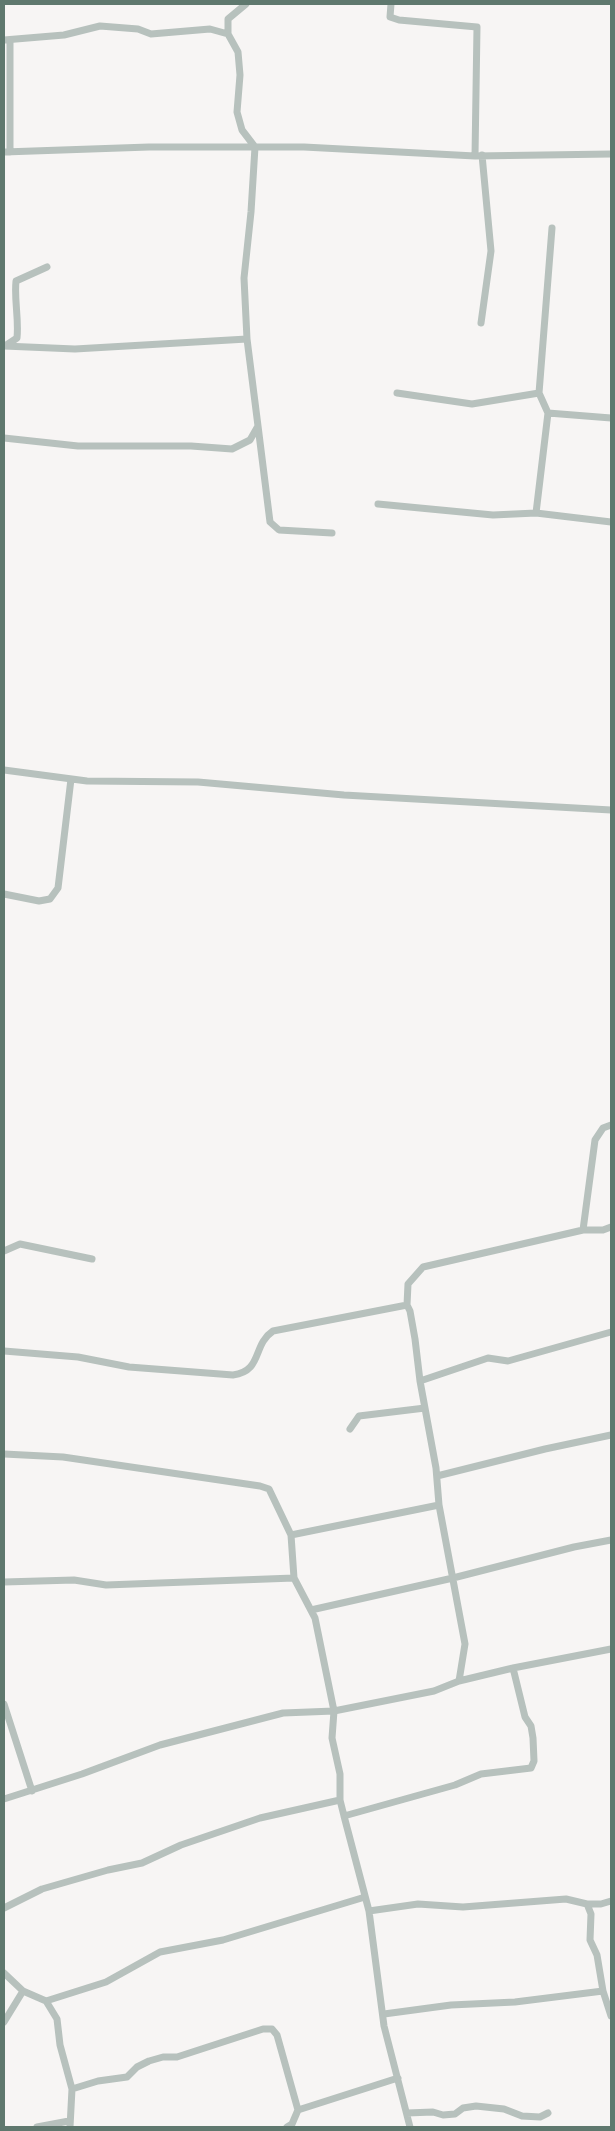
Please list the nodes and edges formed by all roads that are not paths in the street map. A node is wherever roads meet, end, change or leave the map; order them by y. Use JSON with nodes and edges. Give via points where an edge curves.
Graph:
{"nodes":[{"id":1,"x":246,"y":4,"type":"edge"},
{"id":2,"x":391,"y":4,"type":"edge"},
{"id":3,"x":228,"y":34,"type":"junction"},
{"id":4,"x":7,"y":40,"type":"edge"},
{"id":5,"x":255,"y":147,"type":"junction"},
{"id":6,"x":7,"y":152,"type":"edge"},
{"id":7,"x":611,"y":154,"type":"edge"},
{"id":8,"x":478,"y":155,"type":"junction"},
{"id":9,"x":552,"y":228,"type":"dead end"},
{"id":10,"x":47,"y":267,"type":"dead end"},
{"id":11,"x":481,"y":323,"type":"dead end"},
{"id":12,"x":248,"y":339,"type":"junction"},
{"id":13,"x":4,"y":346,"type":"edge"},
{"id":14,"x":397,"y":393,"type":"dead end"},
{"id":15,"x":539,"y":394,"type":"junction"},
{"id":16,"x":548,"y":412,"type":"junction"},
{"id":17,"x":611,"y":418,"type":"edge"},
{"id":18,"x":258,"y":426,"type":"junction"},
{"id":19,"x":4,"y":438,"type":"edge"},
{"id":20,"x":378,"y":504,"type":"dead end"},
{"id":21,"x":536,"y":513,"type":"junction"},
{"id":22,"x":611,"y":522,"type":"edge"},
{"id":23,"x":332,"y":532,"type":"dead end"},
{"id":24,"x":4,"y":770,"type":"edge"},
{"id":25,"x":71,"y":779,"type":"junction"},
{"id":26,"x":611,"y":810,"type":"edge"},
{"id":27,"x":4,"y":894,"type":"edge"},
{"id":28,"x":611,"y":1125,"type":"edge"},
{"id":29,"x":611,"y":1227,"type":"edge"},
{"id":30,"x":583,"y":1230,"type":"junction"},
{"id":31,"x":4,"y":1251,"type":"edge"},
{"id":32,"x":92,"y":1259,"type":"dead end"},
{"id":33,"x":407,"y":1305,"type":"junction"},
{"id":34,"x":611,"y":1332,"type":"edge"},
{"id":35,"x":4,"y":1351,"type":"edge"},
{"id":36,"x":420,"y":1381,"type":"junction"},
{"id":37,"x":425,"y":1408,"type":"junction"},
{"id":38,"x":350,"y":1429,"type":"dead end"},
{"id":39,"x":611,"y":1435,"type":"edge"},
{"id":40,"x":4,"y":1454,"type":"edge"},
{"id":41,"x":437,"y":1476,"type":"junction"},
{"id":42,"x":439,"y":1506,"type":"junction"},
{"id":43,"x":290,"y":1535,"type":"junction"},
{"id":44,"x":611,"y":1540,"type":"edge"},
{"id":45,"x":294,"y":1578,"type":"junction"},
{"id":46,"x":453,"y":1578,"type":"junction"},
{"id":47,"x":4,"y":1582,"type":"edge"},
{"id":48,"x":311,"y":1610,"type":"junction"},
{"id":49,"x":611,"y":1649,"type":"edge"},
{"id":50,"x":513,"y":1668,"type":"junction"},
{"id":51,"x":459,"y":1681,"type":"junction"},
{"id":52,"x":4,"y":1704,"type":"edge"},
{"id":53,"x":334,"y":1712,"type":"junction"},
{"id":54,"x":32,"y":1791,"type":"junction"},
{"id":55,"x":4,"y":1799,"type":"edge"},
{"id":56,"x":340,"y":1800,"type":"junction"},
{"id":57,"x":344,"y":1816,"type":"junction"},
{"id":58,"x":365,"y":1897,"type":"junction"},
{"id":59,"x":611,"y":1901,"type":"edge"},
{"id":60,"x":587,"y":1904,"type":"junction"},
{"id":61,"x":4,"y":1908,"type":"edge"},
{"id":62,"x":369,"y":1911,"type":"junction"},
{"id":63,"x":4,"y":1973,"type":"edge"},
{"id":64,"x":23,"y":1991,"type":"junction"},
{"id":65,"x":603,"y":1991,"type":"junction"},
{"id":66,"x":46,"y":2001,"type":"junction"},
{"id":67,"x":384,"y":2014,"type":"junction"},
{"id":68,"x":611,"y":2016,"type":"edge"},
{"id":69,"x":4,"y":2022,"type":"edge"},
{"id":70,"x":398,"y":2078,"type":"junction"},
{"id":71,"x":72,"y":2089,"type":"junction"},
{"id":72,"x":298,"y":2110,"type":"junction"},
{"id":73,"x":407,"y":2113,"type":"junction"},
{"id":74,"x":548,"y":2113,"type":"dead end"},
{"id":75,"x":69,"y":2124,"type":"edge"},
{"id":76,"x":37,"y":2127,"type":"edge"},
{"id":77,"x":287,"y":2127,"type":"edge"},
{"id":78,"x":410,"y":2127,"type":"edge"}],
"edges":[{"from":1,"to":3,"type":"street","via":[[228,19]]},
{"from":2,"to":8,"type":"street","via":[[390,17],[399,20],[477,27]]},
{"from":3,"to":4,"type":"street","via":[[210,29],[152,34],[138,29],[100,26],[64,35]]},
{"from":3,"to":5,"type":"street","via":[[238,52],[237,112],[242,130]]},
{"from":4,"to":6,"type":"street"},
{"from":5,"to":6,"type":"street"},
{"from":5,"to":8,"type":"street"},
{"from":5,"to":12,"type":"street","via":[[244,278]]},
{"from":7,"to":8,"type":"street"},
{"from":8,"to":11,"type":"street","via":[[491,251]]},
{"from":9,"to":15,"type":"street"},
{"from":10,"to":13,"type":"street","via":[[16,280],[17,338]]},
{"from":12,"to":13,"type":"street","via":[[75,349]]},
{"from":12,"to":18,"type":"street"},
{"from":14,"to":15,"type":"street","via":[[472,404]]},
{"from":15,"to":16,"type":"street"},
{"from":16,"to":17,"type":"street"},
{"from":16,"to":21,"type":"street"},
{"from":18,"to":19,"type":"street","via":[[250,440],[232,449],[78,446]]},
{"from":18,"to":23,"type":"street","via":[[270,522],[279,530]]},
{"from":20,"to":21,"type":"street","via":[[493,515]]},
{"from":21,"to":22,"type":"street"},
{"from":24,"to":25,"type":"street"},
{"from":25,"to":26,"type":"street","via":[[198,782],[344,795]]},
{"from":25,"to":27,"type":"street","via":[[58,888],[50,899]]},
{"from":28,"to":30,"type":"street","via":[[603,1128],[595,1140]]},
{"from":29,"to":30,"type":"street"},
{"from":30,"to":33,"type":"street","via":[[424,1267],[408,1284]]},
{"from":31,"to":32,"type":"street","via":[[20,1244]]},
{"from":33,"to":35,"type":"street","via":[[273,1331],[264,1336],[252,1367],[244,1374],[233,1376]]},
{"from":33,"to":36,"type":"street"},
{"from":34,"to":36,"type":"street","via":[[508,1361],[488,1358]]},
{"from":36,"to":37,"type":"street"},
{"from":37,"to":38,"type":"street","via":[[359,1416]]},
{"from":37,"to":41,"type":"street"},
{"from":39,"to":41,"type":"street"},
{"from":40,"to":43,"type":"street","via":[[63,1457],[260,1486],[269,1489]]},
{"from":41,"to":42,"type":"street"},
{"from":42,"to":43,"type":"street"},
{"from":42,"to":46,"type":"street"},
{"from":43,"to":45,"type":"street"},
{"from":44,"to":46,"type":"street"},
{"from":45,"to":47,"type":"street","via":[[106,1585],[74,1580]]},
{"from":45,"to":48,"type":"street"},
{"from":46,"to":48,"type":"street"},
{"from":46,"to":51,"type":"street","via":[[465,1644]]},
{"from":48,"to":53,"type":"street"},
{"from":49,"to":50,"type":"street"},
{"from":50,"to":51,"type":"street"},
{"from":50,"to":57,"type":"street","via":[[525,1717],[534,1738],[531,1768],[481,1774],[455,1785]]},
{"from":51,"to":53,"type":"street","via":[[434,1691]]},
{"from":52,"to":54,"type":"street"},
{"from":53,"to":54,"type":"street","via":[[283,1712],[160,1745]]},
{"from":53,"to":56,"type":"street","via":[[332,1738],[340,1774]]},
{"from":54,"to":55,"type":"street"},
{"from":56,"to":57,"type":"street"},
{"from":56,"to":61,"type":"street","via":[[260,1818],[181,1845],[142,1863],[42,1889]]},
{"from":57,"to":58,"type":"street"},
{"from":58,"to":62,"type":"street"},
{"from":58,"to":66,"type":"street","via":[[223,1940],[160,1952],[106,1982]]},
{"from":59,"to":60,"type":"street"},
{"from":60,"to":62,"type":"street","via":[[566,1899],[462,1907],[418,1904]]},
{"from":60,"to":65,"type":"street","via":[[591,1914],[590,1940],[597,1955]]},
{"from":62,"to":67,"type":"street"},
{"from":63,"to":64,"type":"street"},
{"from":64,"to":66,"type":"street"},
{"from":64,"to":69,"type":"street"},
{"from":65,"to":67,"type":"street"},
{"from":65,"to":68,"type":"street"},
{"from":66,"to":71,"type":"street","via":[[57,2019],[60,2045]]},
{"from":67,"to":70,"type":"street","via":[[384,2026]]},
{"from":70,"to":72,"type":"street"},
{"from":70,"to":73,"type":"street"},
{"from":71,"to":72,"type":"street","via":[[127,2077],[149,2061],[176,2057],[263,2029],[272,2029],[277,2035]]},
{"from":71,"to":75,"type":"street"},
{"from":72,"to":77,"type":"street","via":[[292,2124]]},
{"from":73,"to":74,"type":"street","via":[[455,2114],[463,2108],[476,2106],[504,2109],[522,2116],[540,2117]]},
{"from":73,"to":78,"type":"street"},
{"from":75,"to":76,"type":"street"}]}
